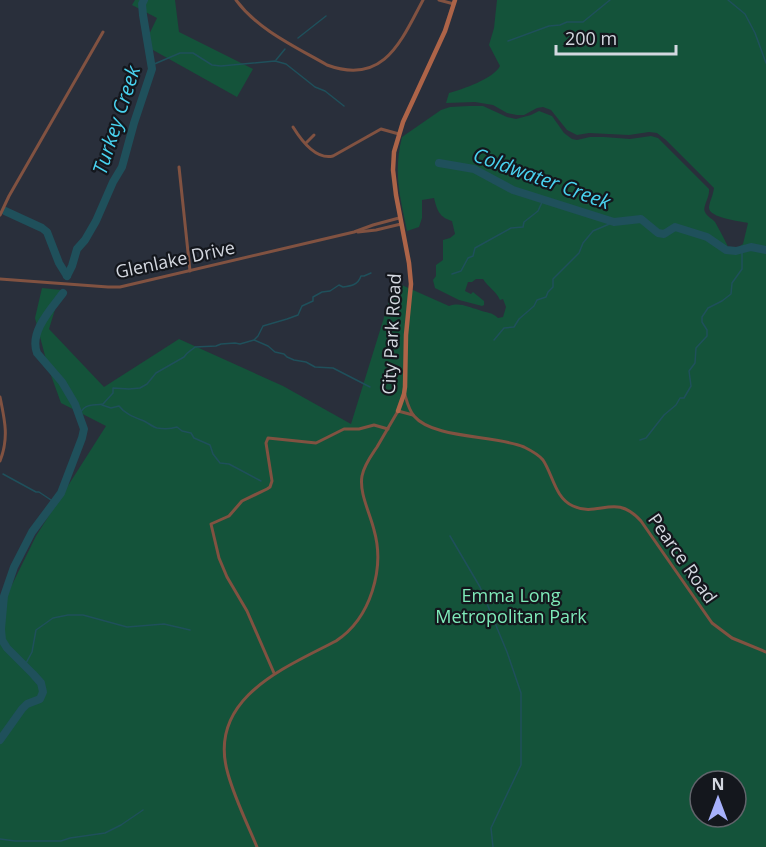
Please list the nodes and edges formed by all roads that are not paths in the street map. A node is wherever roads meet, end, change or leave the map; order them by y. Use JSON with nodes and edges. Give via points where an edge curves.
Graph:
{"nodes":[{"id":1,"x":236,"y":0,"type":"edge"},
{"id":2,"x":423,"y":0,"type":"edge"},
{"id":3,"x":439,"y":0,"type":"edge"},
{"id":4,"x":454,"y":2,"type":"edge"},
{"id":5,"x":103,"y":32,"type":"dead end"},
{"id":6,"x":293,"y":127,"type":"dead end"},
{"id":7,"x":399,"y":134,"type":"junction"},
{"id":8,"x":314,"y":135,"type":"dead end"},
{"id":9,"x":306,"y":143,"type":"junction"},
{"id":10,"x":179,"y":167,"type":"dead end"},
{"id":11,"x":0,"y":215,"type":"edge"},
{"id":12,"x":400,"y":221,"type":"junction"},
{"id":13,"x":190,"y":271,"type":"junction"},
{"id":14,"x":0,"y":279,"type":"edge"},
{"id":15,"x":404,"y":394,"type":"junction"},
{"id":16,"x":0,"y":397,"type":"edge"},
{"id":17,"x":398,"y":411,"type":"junction"},
{"id":18,"x":413,"y":415,"type":"junction"},
{"id":19,"x":388,"y":429,"type":"junction"},
{"id":20,"x":0,"y":462,"type":"edge"},
{"id":21,"x":766,"y":652,"type":"edge"},
{"id":22,"x":274,"y":673,"type":"junction"},
{"id":23,"x":257,"y":847,"type":"edge"}],
"edges":[{"from":1,"to":2,"type":"street","via":[[264,28],[334,68],[354,70],[372,67],[392,53]]},
{"from":3,"to":4,"type":"street"},
{"from":4,"to":7,"type":"street","name":"City Park Road"},
{"from":5,"to":11,"type":"street"},
{"from":6,"to":9,"type":"street"},
{"from":7,"to":9,"type":"street","via":[[381,129],[328,157],[315,153]]},
{"from":7,"to":12,"type":"street","name":"City Park Road","via":[[393,170]]},
{"from":8,"to":9,"type":"street"},
{"from":10,"to":13,"type":"street"},
{"from":12,"to":13,"type":"street","name":"Glenlake Drive","via":[[376,230]]},
{"from":12,"to":15,"type":"street","name":"City Park Road","via":[[411,284]]},
{"from":13,"to":14,"type":"street","name":"Glenlake Drive","via":[[108,287]]},
{"from":15,"to":17,"type":"street","name":"City Park Road"},
{"from":15,"to":18,"type":"street"},
{"from":16,"to":20,"type":"street","via":[[6,444]]},
{"from":17,"to":18,"type":"street"},
{"from":17,"to":19,"type":"street","name":"City Park Road"},
{"from":18,"to":21,"type":"street","name":"Pearce Road","via":[[435,428],[512,442],[528,449],[542,459],[559,492],[574,507],[612,506],[633,512],[712,623],[732,638]]},
{"from":19,"to":22,"type":"street","name":"City Park Road","via":[[362,475],[379,555],[377,573],[363,611],[345,635]]},
{"from":19,"to":22,"type":"street","via":[[374,425],[345,429],[316,443],[268,438],[270,487],[211,524],[227,577],[247,611]]},
{"from":22,"to":23,"type":"street","name":"City Park Road","via":[[240,704],[225,743],[228,775]]}]}
